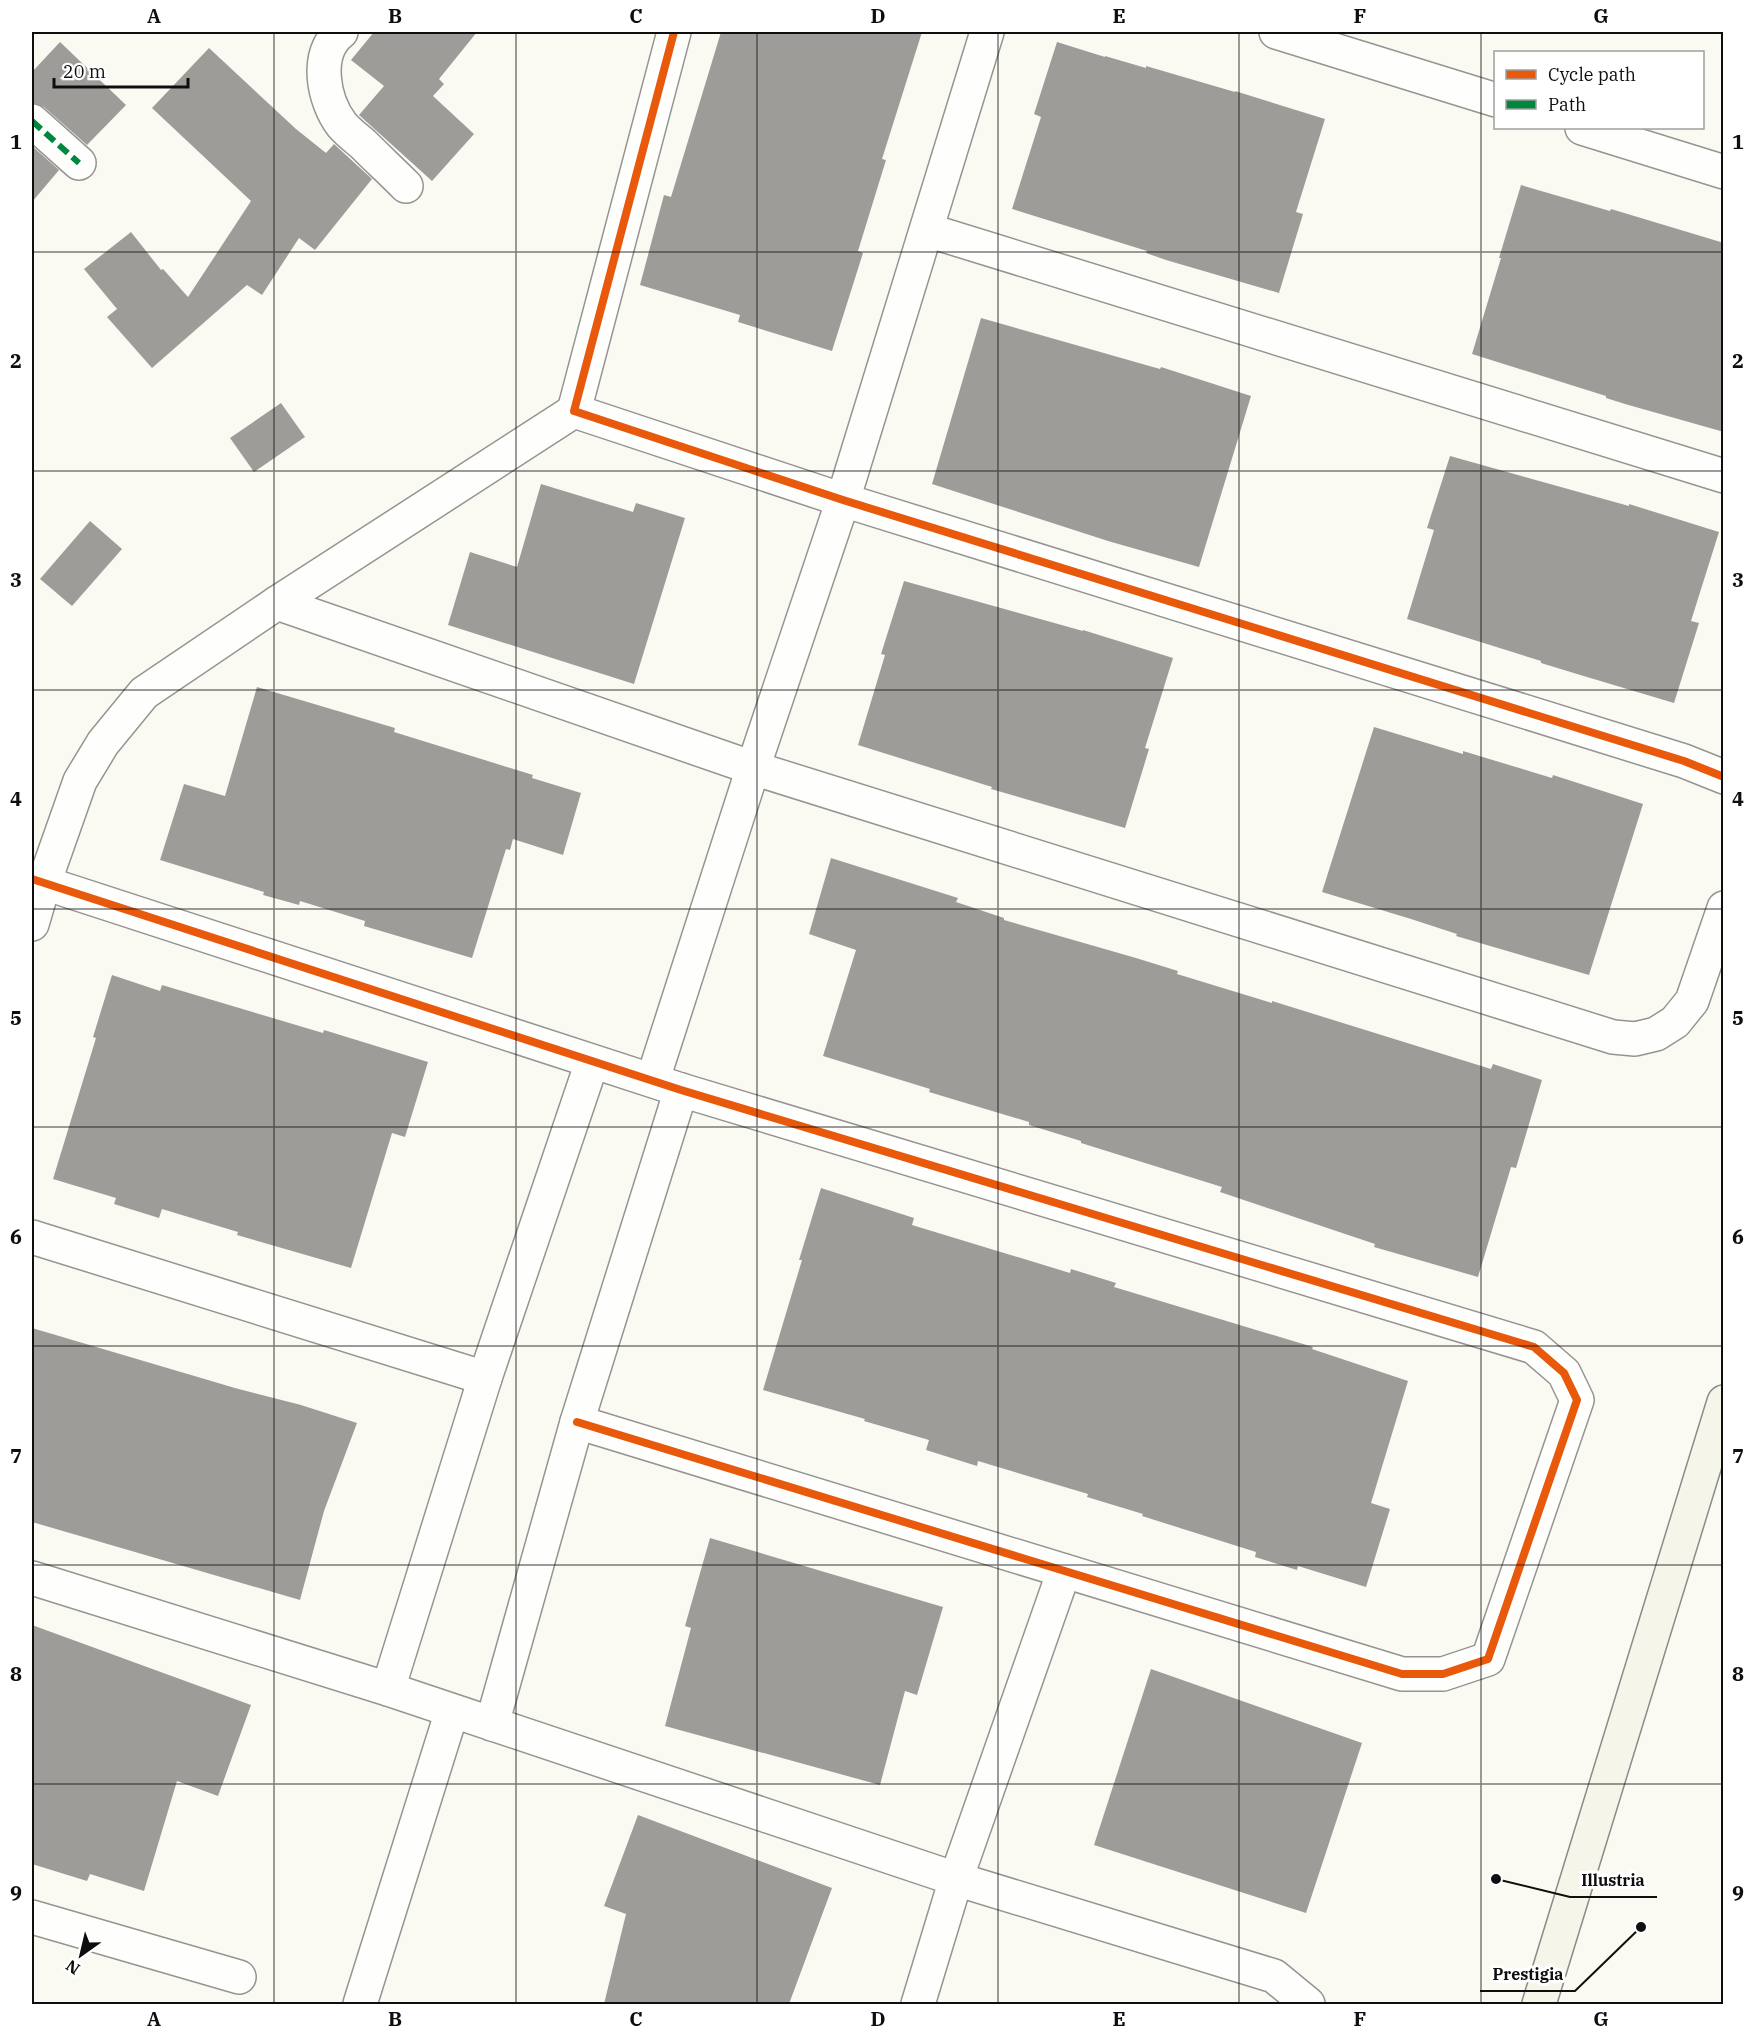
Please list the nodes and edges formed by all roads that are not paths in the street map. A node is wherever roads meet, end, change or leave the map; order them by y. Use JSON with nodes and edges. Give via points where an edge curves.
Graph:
{"nodes":[{"id":1,"x":342,"y":32,"type":"edge"},
{"id":2,"x":675,"y":32,"type":"edge"},
{"id":3,"x":987,"y":32,"type":"edge"},
{"id":4,"x":1276,"y":32,"type":"edge"},
{"id":5,"x":1323,"y":38,"type":"edge"},
{"id":6,"x":1494,"y":99,"type":"edge"},
{"id":7,"x":32,"y":121,"type":"edge"},
{"id":8,"x":1585,"y":129,"type":"edge"},
{"id":9,"x":79,"y":163,"type":"dead end"},
{"id":10,"x":1724,"y":172,"type":"edge"},
{"id":11,"x":406,"y":186,"type":"dead end"},
{"id":12,"x":927,"y":230,"type":"junction"},
{"id":13,"x":574,"y":411,"type":"junction"},
{"id":14,"x":1724,"y":476,"type":"edge"},
{"id":15,"x":843,"y":500,"type":"junction"},
{"id":16,"x":278,"y":603,"type":"junction"},
{"id":17,"x":753,"y":768,"type":"junction"},
{"id":18,"x":1724,"y":777,"type":"edge"},
{"id":19,"x":38,"y":881,"type":"edge"},
{"id":20,"x":1724,"y":908,"type":"edge"},
{"id":21,"x":32,"y":924,"type":"edge"},
{"id":22,"x":592,"y":1062,"type":"junction"},
{"id":23,"x":667,"y":1085,"type":"junction"},
{"id":24,"x":32,"y":1237,"type":"edge"},
{"id":25,"x":484,"y":1378,"type":"junction"},
{"id":26,"x":1724,"y":1402,"type":"edge"},
{"id":27,"x":577,"y":1422,"type":"junction"},
{"id":28,"x":1064,"y":1571,"type":"junction"},
{"id":29,"x":32,"y":1578,"type":"edge"},
{"id":30,"x":388,"y":1689,"type":"junction"},
{"id":31,"x":452,"y":1711,"type":"junction"},
{"id":32,"x":492,"y":1724,"type":"junction"},
{"id":33,"x":956,"y":1878,"type":"junction"},
{"id":34,"x":32,"y":1917,"type":"edge"},
{"id":35,"x":239,"y":1977,"type":"dead end"},
{"id":36,"x":360,"y":2004,"type":"edge"},
{"id":37,"x":918,"y":2004,"type":"edge"},
{"id":38,"x":1308,"y":2004,"type":"edge"},
{"id":39,"x":1539,"y":2004,"type":"edge"}],
"edges":[{"from":1,"to":11,"type":"street","via":[[330,45],[323,71],[333,105],[342,124]]},
{"from":2,"to":13,"type":"street"},
{"from":3,"to":12,"type":"street"},
{"from":4,"to":5,"type":"street"},
{"from":5,"to":6,"type":"street"},
{"from":7,"to":9,"type":"street"},
{"from":8,"to":10,"type":"street"},
{"from":12,"to":14,"type":"street"},
{"from":12,"to":15,"type":"street"},
{"from":13,"to":15,"type":"street"},
{"from":13,"to":16,"type":"street"},
{"from":15,"to":17,"type":"street"},
{"from":15,"to":18,"type":"street"},
{"from":16,"to":17,"type":"street"},
{"from":16,"to":19,"type":"street","via":[[144,693],[103,743],[80,781]]},
{"from":17,"to":20,"type":"street","via":[[1613,1037],[1635,1039],[1656,1034],[1675,1022],[1692,1001]]},
{"from":17,"to":23,"type":"street"},
{"from":19,"to":21,"type":"street"},
{"from":19,"to":22,"type":"street"},
{"from":22,"to":23,"type":"street"},
{"from":22,"to":25,"type":"street"},
{"from":23,"to":27,"type":"street"},
{"from":23,"to":28,"type":"street","via":[[1534,1347],[1564,1372],[1577,1400],[1488,1659],[1443,1674],[1402,1674]]},
{"from":24,"to":25,"type":"street"},
{"from":25,"to":30,"type":"street"},
{"from":26,"to":39,"type":"street"},
{"from":27,"to":28,"type":"street"},
{"from":27,"to":32,"type":"street"},
{"from":28,"to":33,"type":"street"},
{"from":29,"to":30,"type":"street"},
{"from":30,"to":31,"type":"street"},
{"from":31,"to":32,"type":"street"},
{"from":31,"to":36,"type":"street"},
{"from":32,"to":33,"type":"street"},
{"from":33,"to":37,"type":"street"},
{"from":33,"to":38,"type":"street","via":[[1274,1976]]},
{"from":34,"to":35,"type":"street"}]}
